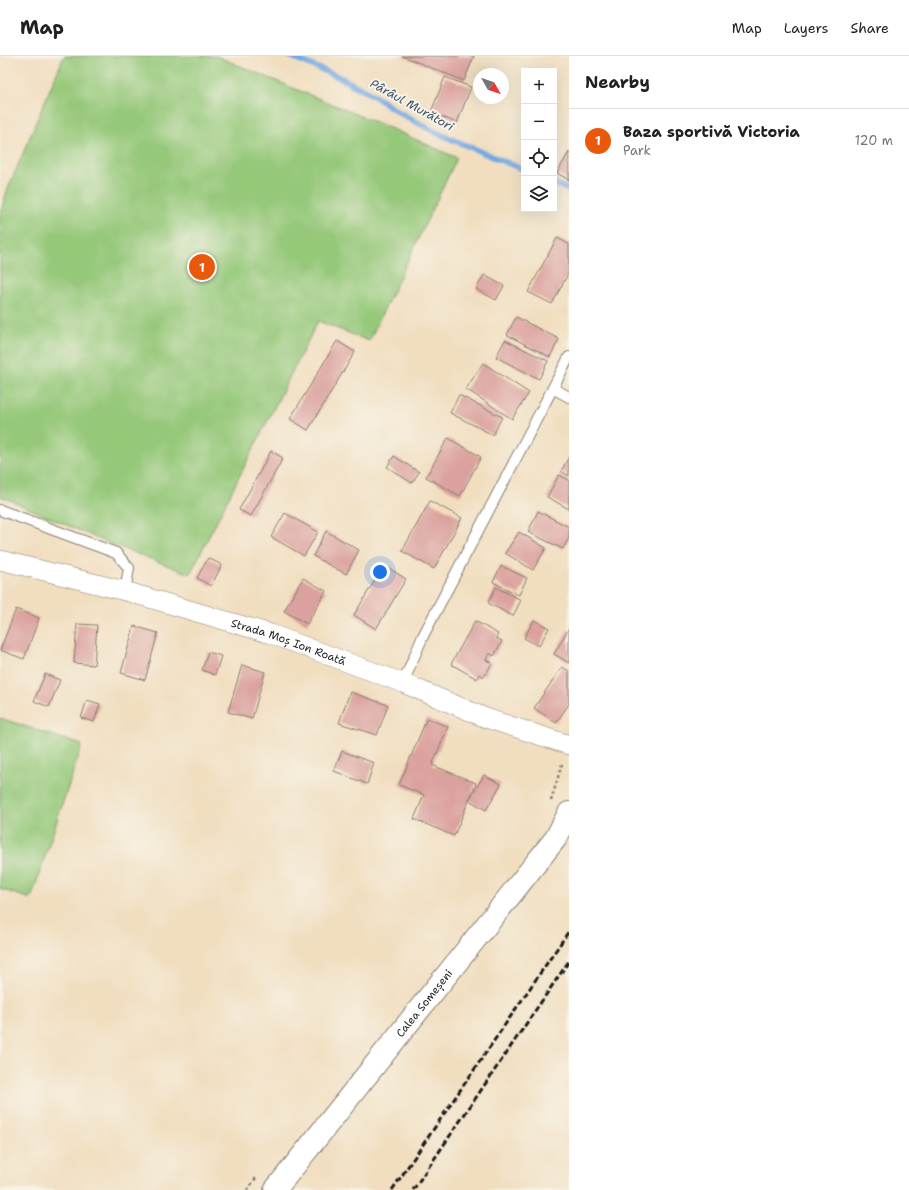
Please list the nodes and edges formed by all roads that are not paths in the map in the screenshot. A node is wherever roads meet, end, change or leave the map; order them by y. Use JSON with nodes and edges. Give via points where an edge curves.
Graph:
{"nodes":[{"id":1,"x":569,"y":358,"type":"edge"},
{"id":2,"x":554,"y":389,"type":"junction"},
{"id":3,"x":569,"y":397,"type":"edge"},
{"id":4,"x":0,"y":510,"type":"edge"},
{"id":5,"x":0,"y":560,"type":"edge"},
{"id":6,"x":125,"y":591,"type":"junction"},
{"id":7,"x":403,"y":683,"type":"junction"},
{"id":8,"x":569,"y":745,"type":"edge"},
{"id":9,"x":569,"y":813,"type":"edge"},
{"id":10,"x":275,"y":1190,"type":"edge"}],
"edges":[{"from":1,"to":2,"type":"lane"},
{"from":2,"to":3,"type":"lane"},
{"from":2,"to":7,"type":"lane","via":[[423,636]]},
{"from":4,"to":6,"type":"lane","via":[[116,553],[129,568]]},
{"from":5,"to":6,"type":"street","name":"Strada Moș Ion Roată"},
{"from":6,"to":7,"type":"street","name":"Strada Moș Ion Roată","via":[[271,634]]},
{"from":7,"to":8,"type":"street","name":"Strada Moș Ion Roată","via":[[486,718]]},
{"from":9,"to":10,"type":"main road","name":"Calea Someșeni","via":[[556,838]]}]}
